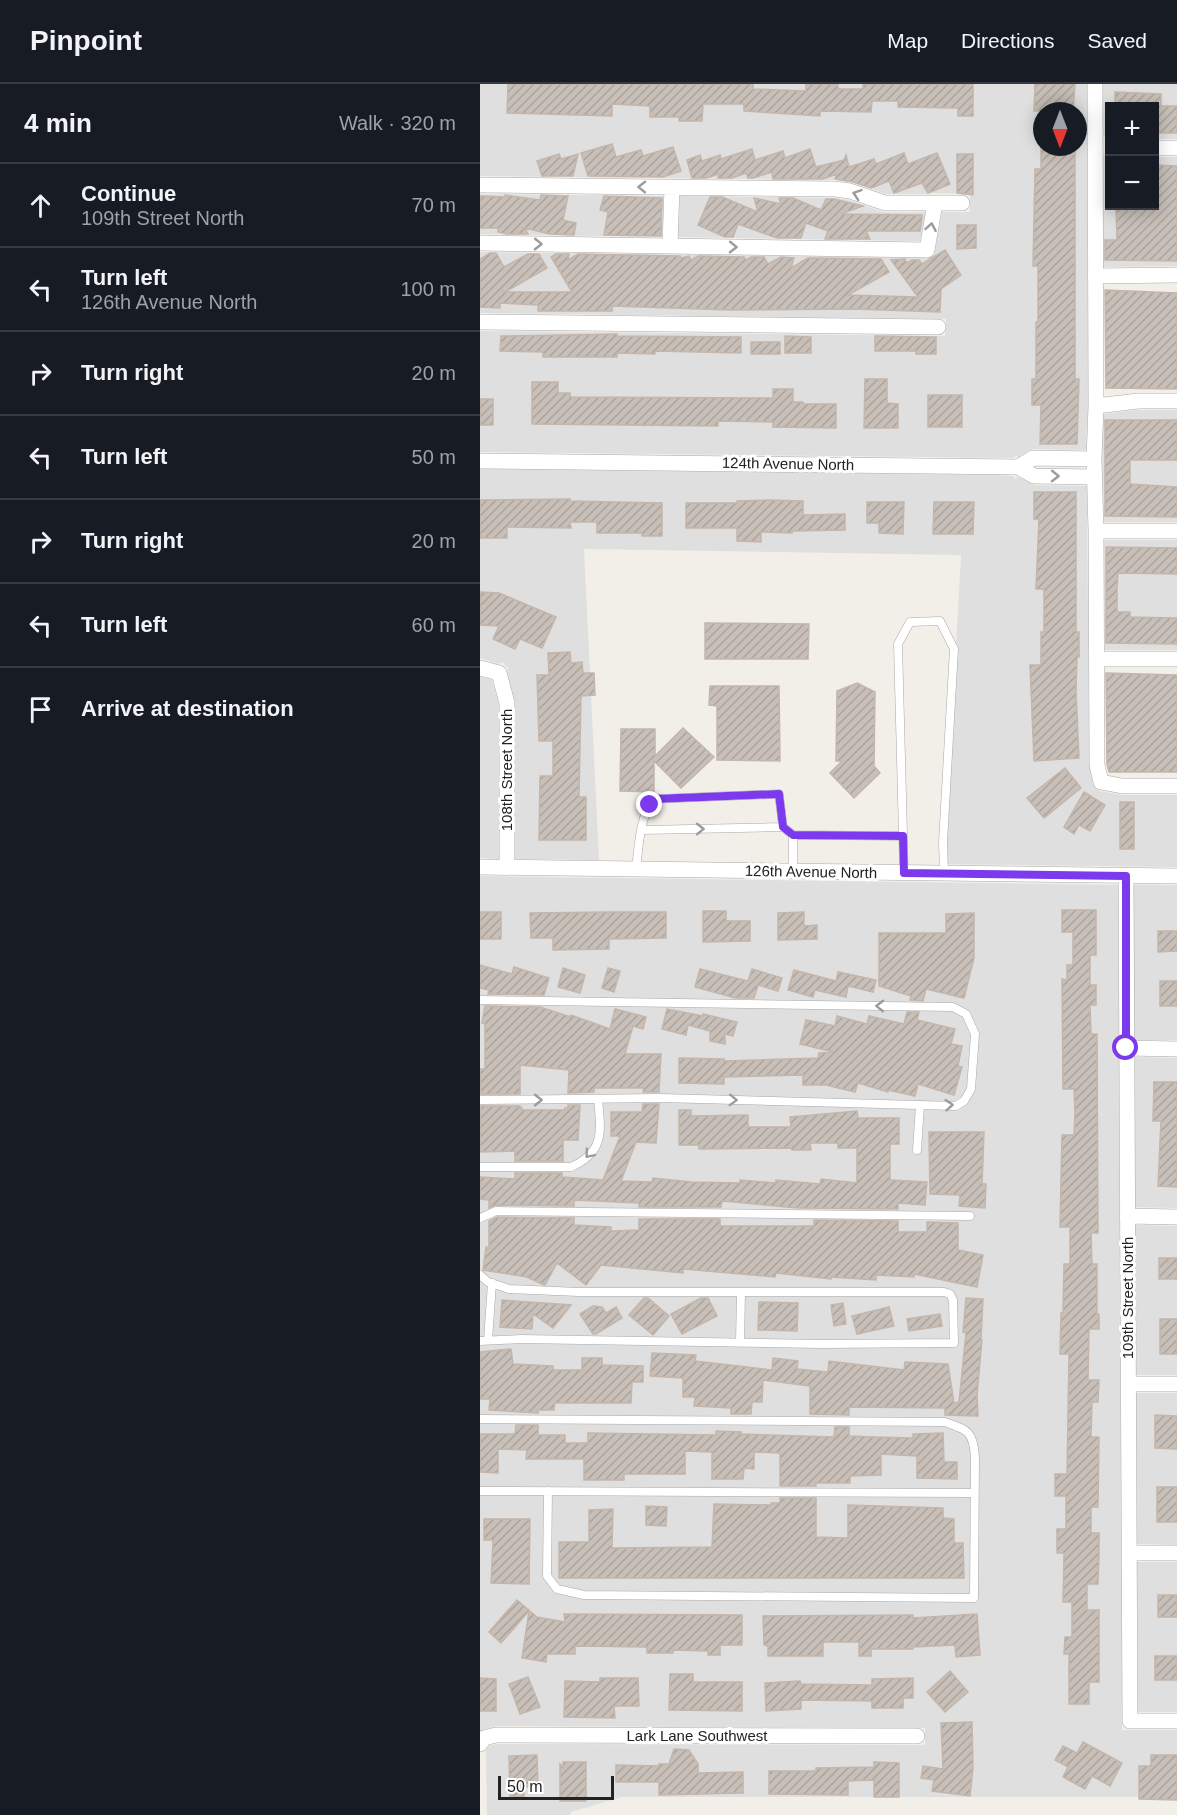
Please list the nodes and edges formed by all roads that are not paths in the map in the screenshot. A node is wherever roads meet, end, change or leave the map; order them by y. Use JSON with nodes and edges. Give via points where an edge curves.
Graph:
{"nodes":[{"id":1,"x":1095,"y":84,"type":"edge"},
{"id":2,"x":1102,"y":145,"type":"edge"},
{"id":3,"x":1159,"y":148,"type":"edge"},
{"id":4,"x":1177,"y":148,"type":"edge"},
{"id":5,"x":480,"y":185,"type":"edge"},
{"id":6,"x":672,"y":187,"type":"junction"},
{"id":7,"x":935,"y":203,"type":"junction"},
{"id":8,"x":962,"y":203,"type":"dead end"},
{"id":9,"x":480,"y":243,"type":"edge"},
{"id":10,"x":670,"y":246,"type":"junction"},
{"id":11,"x":1177,"y":275,"type":"edge"},
{"id":12,"x":1095,"y":276,"type":"junction"},
{"id":13,"x":480,"y":322,"type":"edge"},
{"id":14,"x":938,"y":327,"type":"dead end"},
{"id":15,"x":1177,"y":401,"type":"edge"},
{"id":16,"x":1096,"y":406,"type":"junction"},
{"id":17,"x":1094,"y":459,"type":"junction"},
{"id":18,"x":480,"y":460,"type":"edge"},
{"id":19,"x":1018,"y":467,"type":"junction"},
{"id":20,"x":1094,"y":477,"type":"junction"},
{"id":21,"x":1096,"y":531,"type":"junction"},
{"id":22,"x":1177,"y":531,"type":"edge"},
{"id":23,"x":1097,"y":659,"type":"junction"},
{"id":24,"x":1177,"y":659,"type":"edge"},
{"id":25,"x":480,"y":668,"type":"edge"},
{"id":26,"x":1177,"y":786,"type":"edge"},
{"id":27,"x":783,"y":827,"type":"junction"},
{"id":28,"x":642,"y":831,"type":"junction"},
{"id":29,"x":793,"y":835,"type":"junction"},
{"id":30,"x":903,"y":836,"type":"junction"},
{"id":31,"x":480,"y":867,"type":"edge"},
{"id":32,"x":507,"y":867,"type":"junction"},
{"id":33,"x":636,"y":869,"type":"junction"},
{"id":34,"x":793,"y":871,"type":"junction"},
{"id":35,"x":904,"y":873,"type":"junction"},
{"id":36,"x":944,"y":873,"type":"junction"},
{"id":37,"x":1126,"y":876,"type":"junction"},
{"id":38,"x":1177,"y":876,"type":"edge"},
{"id":39,"x":480,"y":1000,"type":"edge"},
{"id":40,"x":1126,"y":1048,"type":"junction"},
{"id":41,"x":1177,"y":1049,"type":"edge"},
{"id":42,"x":598,"y":1099,"type":"junction"},
{"id":43,"x":480,"y":1100,"type":"edge"},
{"id":44,"x":920,"y":1105,"type":"junction"},
{"id":45,"x":917,"y":1150,"type":"dead end"},
{"id":46,"x":480,"y":1167,"type":"edge"},
{"id":47,"x":970,"y":1216,"type":"dead end"},
{"id":48,"x":1127,"y":1216,"type":"junction"},
{"id":49,"x":1177,"y":1217,"type":"edge"},
{"id":50,"x":480,"y":1218,"type":"edge"},
{"id":51,"x":480,"y":1275,"type":"edge"},
{"id":52,"x":492,"y":1283,"type":"junction"},
{"id":53,"x":741,"y":1292,"type":"junction"},
{"id":54,"x":484,"y":1340,"type":"edge"},
{"id":55,"x":740,"y":1343,"type":"junction"},
{"id":56,"x":1128,"y":1384,"type":"junction"},
{"id":57,"x":1177,"y":1384,"type":"edge"},
{"id":58,"x":480,"y":1419,"type":"edge"},
{"id":59,"x":480,"y":1491,"type":"edge"},
{"id":60,"x":548,"y":1491,"type":"junction"},
{"id":61,"x":974,"y":1493,"type":"junction"},
{"id":62,"x":1129,"y":1553,"type":"junction"},
{"id":63,"x":1177,"y":1554,"type":"edge"},
{"id":64,"x":1177,"y":1721,"type":"edge"},
{"id":65,"x":917,"y":1736,"type":"dead end"},
{"id":66,"x":480,"y":1744,"type":"edge"}],
"edges":[{"from":1,"to":2,"type":"street"},
{"from":2,"to":12,"type":"street"},
{"from":3,"to":4,"type":"street"},
{"from":6,"to":5,"type":"street","one_way":true},
{"from":7,"to":6,"type":"street","one_way":true,"via":[[885,203],[835,189]]},
{"from":6,"to":10,"type":"street"},
{"from":7,"to":8,"type":"street"},
{"from":10,"to":7,"type":"street","one_way":true,"via":[[927,250]]},
{"from":9,"to":10,"type":"street","one_way":true},
{"from":11,"to":12,"type":"street"},
{"from":12,"to":16,"type":"street"},
{"from":13,"to":14,"type":"street"},
{"from":15,"to":16,"type":"street"},
{"from":16,"to":17,"type":"street"},
{"from":17,"to":19,"type":"street","name":"124th Avenue North","via":[[1034,458]]},
{"from":17,"to":20,"type":"street"},
{"from":18,"to":19,"type":"street","name":"124th Avenue North"},
{"from":19,"to":20,"type":"street","one_way":true,"via":[[1034,476]]},
{"from":20,"to":21,"type":"street"},
{"from":21,"to":22,"type":"street"},
{"from":21,"to":23,"type":"street"},
{"from":23,"to":24,"type":"street"},
{"from":23,"to":26,"type":"street","via":[[1097,765],[1101,782]]},
{"from":25,"to":32,"type":"street","name":"108th Street North","via":[[499,673],[507,703]]},
{"from":28,"to":27,"type":"lane","one_way":true},
{"from":27,"to":28,"type":"lane","via":[[779,794],[654,799]]},
{"from":27,"to":29,"type":"lane"},
{"from":28,"to":33,"type":"lane"},
{"from":29,"to":30,"type":"lane"},
{"from":29,"to":34,"type":"lane"},
{"from":30,"to":35,"type":"lane"},
{"from":30,"to":36,"type":"lane","via":[[898,644],[910,622],[940,621],[954,650]]},
{"from":31,"to":32,"type":"street","name":"126th Avenue North"},
{"from":32,"to":33,"type":"street","name":"126th Avenue North"},
{"from":33,"to":34,"type":"street","name":"126th Avenue North"},
{"from":34,"to":35,"type":"street","name":"126th Avenue North"},
{"from":35,"to":36,"type":"street","name":"126th Avenue North"},
{"from":36,"to":37,"type":"street","name":"126th Avenue North"},
{"from":37,"to":38,"type":"street","name":"126th Avenue North"},
{"from":37,"to":40,"type":"street","name":"109th Street North"},
{"from":44,"to":39,"type":"lane","one_way":true,"via":[[956,1106],[971,1089],[975,1034],[966,1014],[953,1007]]},
{"from":40,"to":41,"type":"street"},
{"from":40,"to":48,"type":"street","name":"109th Street North"},
{"from":43,"to":42,"type":"lane","one_way":true},
{"from":42,"to":44,"type":"lane","one_way":true},
{"from":42,"to":46,"type":"lane","one_way":true,"via":[[601,1132],[594,1151],[585,1161],[571,1167]]},
{"from":44,"to":45,"type":"lane"},
{"from":47,"to":50,"type":"lane","via":[[496,1211]]},
{"from":48,"to":49,"type":"street"},
{"from":48,"to":56,"type":"street","name":"109th Street North"},
{"from":51,"to":52,"type":"lane"},
{"from":52,"to":53,"type":"lane","via":[[509,1288],[579,1292]]},
{"from":52,"to":54,"type":"lane"},
{"from":53,"to":55,"type":"lane"},
{"from":53,"to":55,"type":"lane","via":[[944,1292],[953,1299],[954,1343]]},
{"from":54,"to":55,"type":"lane"},
{"from":56,"to":57,"type":"street"},
{"from":56,"to":62,"type":"street","name":"109th Street North"},
{"from":58,"to":61,"type":"lane","via":[[945,1422],[965,1429],[973,1438]]},
{"from":59,"to":60,"type":"lane"},
{"from":60,"to":61,"type":"lane"},
{"from":60,"to":61,"type":"lane","via":[[547,1576],[557,1589],[584,1595],[974,1598]]},
{"from":62,"to":63,"type":"street"},
{"from":62,"to":64,"type":"street","name":"109th Street North","via":[[1130,1721]]},
{"from":65,"to":66,"type":"street","name":"Lark Lane Southwest","via":[[496,1735],[484,1738]]}]}
